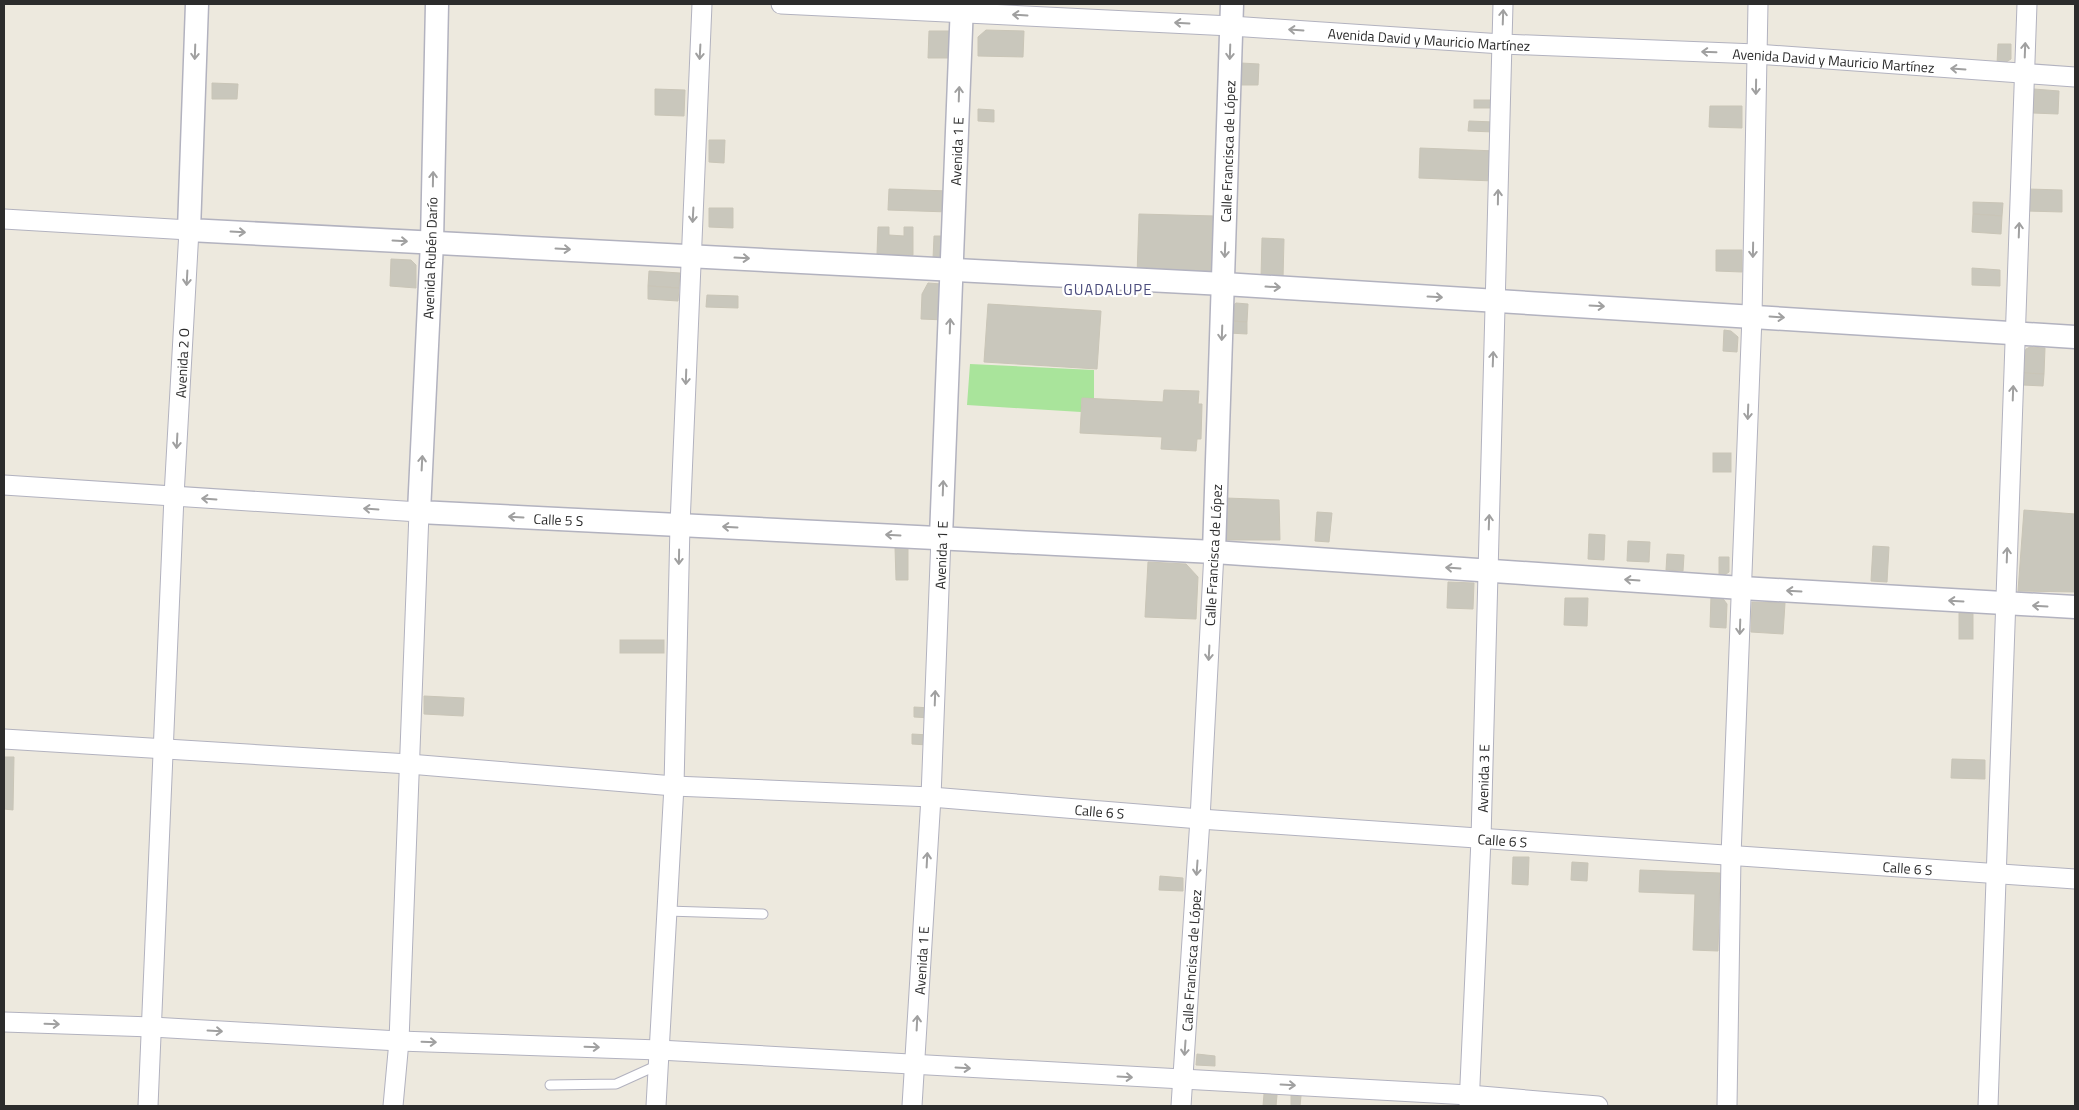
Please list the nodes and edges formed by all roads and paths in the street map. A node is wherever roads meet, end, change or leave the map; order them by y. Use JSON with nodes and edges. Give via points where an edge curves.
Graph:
{"nodes":[{"id":1,"x":197,"y":4,"type":"edge"},
{"id":2,"x":437,"y":4,"type":"edge"},
{"id":3,"x":702,"y":4,"type":"edge"},
{"id":4,"x":781,"y":4,"type":"edge"},
{"id":5,"x":1503,"y":4,"type":"edge"},
{"id":6,"x":1758,"y":4,"type":"edge"},
{"id":7,"x":2027,"y":4,"type":"edge"},
{"id":8,"x":962,"y":8,"type":"edge"},
{"id":9,"x":1232,"y":15,"type":"edge"},
{"id":10,"x":1502,"y":44,"type":"junction"},
{"id":11,"x":1756,"y":54,"type":"junction"},
{"id":12,"x":2024,"y":74,"type":"junction"},
{"id":13,"x":2075,"y":77,"type":"edge"},
{"id":14,"x":4,"y":219,"type":"edge"},
{"id":15,"x":189,"y":230,"type":"junction"},
{"id":16,"x":432,"y":242,"type":"junction"},
{"id":17,"x":691,"y":255,"type":"junction"},
{"id":18,"x":953,"y":269,"type":"junction"},
{"id":19,"x":1224,"y":284,"type":"junction"},
{"id":20,"x":1495,"y":300,"type":"junction"},
{"id":21,"x":1752,"y":316,"type":"junction"},
{"id":22,"x":2015,"y":333,"type":"junction"},
{"id":23,"x":2075,"y":337,"type":"edge"},
{"id":24,"x":4,"y":485,"type":"edge"},
{"id":25,"x":174,"y":496,"type":"junction"},
{"id":26,"x":419,"y":512,"type":"junction"},
{"id":27,"x":680,"y":525,"type":"junction"},
{"id":28,"x":941,"y":537,"type":"junction"},
{"id":29,"x":1214,"y":552,"type":"junction"},
{"id":30,"x":1487,"y":570,"type":"junction"},
{"id":31,"x":1742,"y":588,"type":"junction"},
{"id":32,"x":2005,"y":604,"type":"junction"},
{"id":33,"x":2075,"y":607,"type":"edge"},
{"id":34,"x":4,"y":739,"type":"edge"},
{"id":35,"x":163,"y":748,"type":"junction"},
{"id":36,"x":409,"y":764,"type":"junction"},
{"id":37,"x":674,"y":786,"type":"junction"},
{"id":38,"x":931,"y":797,"type":"junction"},
{"id":39,"x":1200,"y":819,"type":"junction"},
{"id":40,"x":1481,"y":839,"type":"junction"},
{"id":41,"x":1732,"y":856,"type":"junction"},
{"id":42,"x":1997,"y":873,"type":"junction"},
{"id":43,"x":2075,"y":879,"type":"edge"},
{"id":44,"x":667,"y":910,"type":"junction"},
{"id":45,"x":763,"y":914,"type":"dead end"},
{"id":46,"x":4,"y":1022,"type":"edge"},
{"id":47,"x":152,"y":1027,"type":"junction"},
{"id":48,"x":399,"y":1041,"type":"junction"},
{"id":49,"x":658,"y":1057,"type":"junction"},
{"id":50,"x":914,"y":1065,"type":"junction"},
{"id":51,"x":1183,"y":1080,"type":"junction"},
{"id":52,"x":550,"y":1085,"type":"dead end"},
{"id":53,"x":1469,"y":1100,"type":"edge"},
{"id":54,"x":148,"y":1106,"type":"edge"},
{"id":55,"x":393,"y":1106,"type":"edge"},
{"id":56,"x":656,"y":1106,"type":"edge"},
{"id":57,"x":912,"y":1106,"type":"edge"},
{"id":58,"x":1181,"y":1106,"type":"edge"},
{"id":59,"x":1598,"y":1106,"type":"edge"},
{"id":60,"x":1727,"y":1106,"type":"edge"},
{"id":61,"x":1988,"y":1106,"type":"edge"}],
"edges":[{"from":1,"to":15,"type":"street","one_way":true},
{"from":16,"to":2,"type":"street","name":"Avenida Rubén Darío","one_way":true},
{"from":3,"to":17,"type":"street","one_way":true},
{"from":4,"to":8,"type":"street","name":"Avenida David y Mauricio Martínez"},
{"from":10,"to":5,"type":"street","name":"Avenida 3 E","one_way":true},
{"from":6,"to":11,"type":"street"},
{"from":12,"to":7,"type":"street","one_way":true},
{"from":9,"to":8,"type":"street","name":"Avenida David y Mauricio Martínez","one_way":true},
{"from":18,"to":8,"type":"street","name":"Avenida 1 E","one_way":true},
{"from":10,"to":9,"type":"street","name":"Avenida David y Mauricio Martínez","one_way":true},
{"from":9,"to":19,"type":"street","name":"Calle Francisca de López","one_way":true},
{"from":11,"to":10,"type":"street","name":"Avenida David y Mauricio Martínez","one_way":true},
{"from":20,"to":10,"type":"street","name":"Avenida 3 E","one_way":true},
{"from":12,"to":11,"type":"street","name":"Avenida David y Mauricio Martínez","one_way":true},
{"from":11,"to":21,"type":"street","one_way":true},
{"from":12,"to":13,"type":"street","name":"Avenida David y Mauricio Martínez"},
{"from":22,"to":12,"type":"street","one_way":true},
{"from":14,"to":15,"type":"street"},
{"from":15,"to":16,"type":"street","one_way":true},
{"from":15,"to":25,"type":"street","name":"Avenida 2 O","one_way":true},
{"from":16,"to":17,"type":"street","one_way":true},
{"from":26,"to":16,"type":"street","name":"Avenida Rubén Darío","one_way":true},
{"from":17,"to":18,"type":"street","one_way":true},
{"from":17,"to":27,"type":"street","one_way":true},
{"from":18,"to":19,"type":"street"},
{"from":28,"to":18,"type":"street","name":"Avenida 1 E","one_way":true},
{"from":19,"to":20,"type":"street","one_way":true},
{"from":19,"to":29,"type":"street","name":"Calle Francisca de López","one_way":true},
{"from":20,"to":21,"type":"street","one_way":true},
{"from":30,"to":20,"type":"street","name":"Avenida 3 E","one_way":true},
{"from":21,"to":22,"type":"street","one_way":true},
{"from":21,"to":31,"type":"street","one_way":true},
{"from":22,"to":23,"type":"street"},
{"from":32,"to":22,"type":"street","one_way":true},
{"from":24,"to":25,"type":"street","name":"Calle 5 S"},
{"from":26,"to":25,"type":"street","name":"Calle 5 S","one_way":true},
{"from":25,"to":35,"type":"street","name":"Avenida 2 O"},
{"from":27,"to":26,"type":"street","name":"Calle 5 S","one_way":true},
{"from":26,"to":36,"type":"street"},
{"from":28,"to":27,"type":"street","name":"Calle 5 S","one_way":true},
{"from":27,"to":37,"type":"street","one_way":true},
{"from":28,"to":29,"type":"street","name":"Calle 5 S"},
{"from":38,"to":28,"type":"street","name":"Avenida 1 E","one_way":true},
{"from":30,"to":29,"type":"street","name":"Calle 5 S","one_way":true},
{"from":29,"to":39,"type":"street","name":"Calle Francisca de López","one_way":true},
{"from":31,"to":30,"type":"street","name":"Calle 5 S","one_way":true},
{"from":30,"to":40,"type":"street","name":"Avenida 3 E"},
{"from":32,"to":31,"type":"street","name":"Calle 5 S","one_way":true},
{"from":31,"to":41,"type":"street","one_way":true},
{"from":33,"to":32,"type":"street","name":"Calle 5 S","one_way":true},
{"from":32,"to":42,"type":"street"},
{"from":34,"to":35,"type":"street","name":"Calle 6 S"},
{"from":35,"to":36,"type":"street","name":"Calle 6 S"},
{"from":35,"to":47,"type":"street","name":"Avenida 2 O"},
{"from":36,"to":37,"type":"street","name":"Calle 6 S"},
{"from":36,"to":48,"type":"street"},
{"from":37,"to":38,"type":"street","name":"Calle 6 S"},
{"from":37,"to":44,"type":"street"},
{"from":38,"to":39,"type":"street","name":"Calle 6 S"},
{"from":50,"to":38,"type":"street","name":"Avenida 1 E","one_way":true},
{"from":39,"to":40,"type":"street","name":"Calle 6 S"},
{"from":39,"to":51,"type":"street","name":"Calle Francisca de López","one_way":true},
{"from":40,"to":41,"type":"street","name":"Calle 6 S"},
{"from":40,"to":53,"type":"street","name":"Avenida 3 E"},
{"from":41,"to":42,"type":"street","name":"Calle 6 S"},
{"from":41,"to":60,"type":"street"},
{"from":42,"to":43,"type":"street","name":"Calle 6 S"},
{"from":42,"to":61,"type":"street"},
{"from":44,"to":45,"type":"lane"},
{"from":44,"to":49,"type":"street"},
{"from":46,"to":47,"type":"street","one_way":true},
{"from":47,"to":48,"type":"street","one_way":true},
{"from":47,"to":54,"type":"street","name":"Avenida 2 O"},
{"from":48,"to":49,"type":"street","one_way":true},
{"from":48,"to":55,"type":"street"},
{"from":49,"to":50,"type":"street"},
{"from":49,"to":52,"type":"lane","via":[[616,1084]]},
{"from":49,"to":56,"type":"street"},
{"from":50,"to":51,"type":"street","one_way":true},
{"from":50,"to":57,"type":"street","name":"Avenida 1 E"},
{"from":51,"to":53,"type":"street","one_way":true},
{"from":51,"to":58,"type":"street","name":"Calle Francisca de López"},
{"from":53,"to":59,"type":"street"}]}
